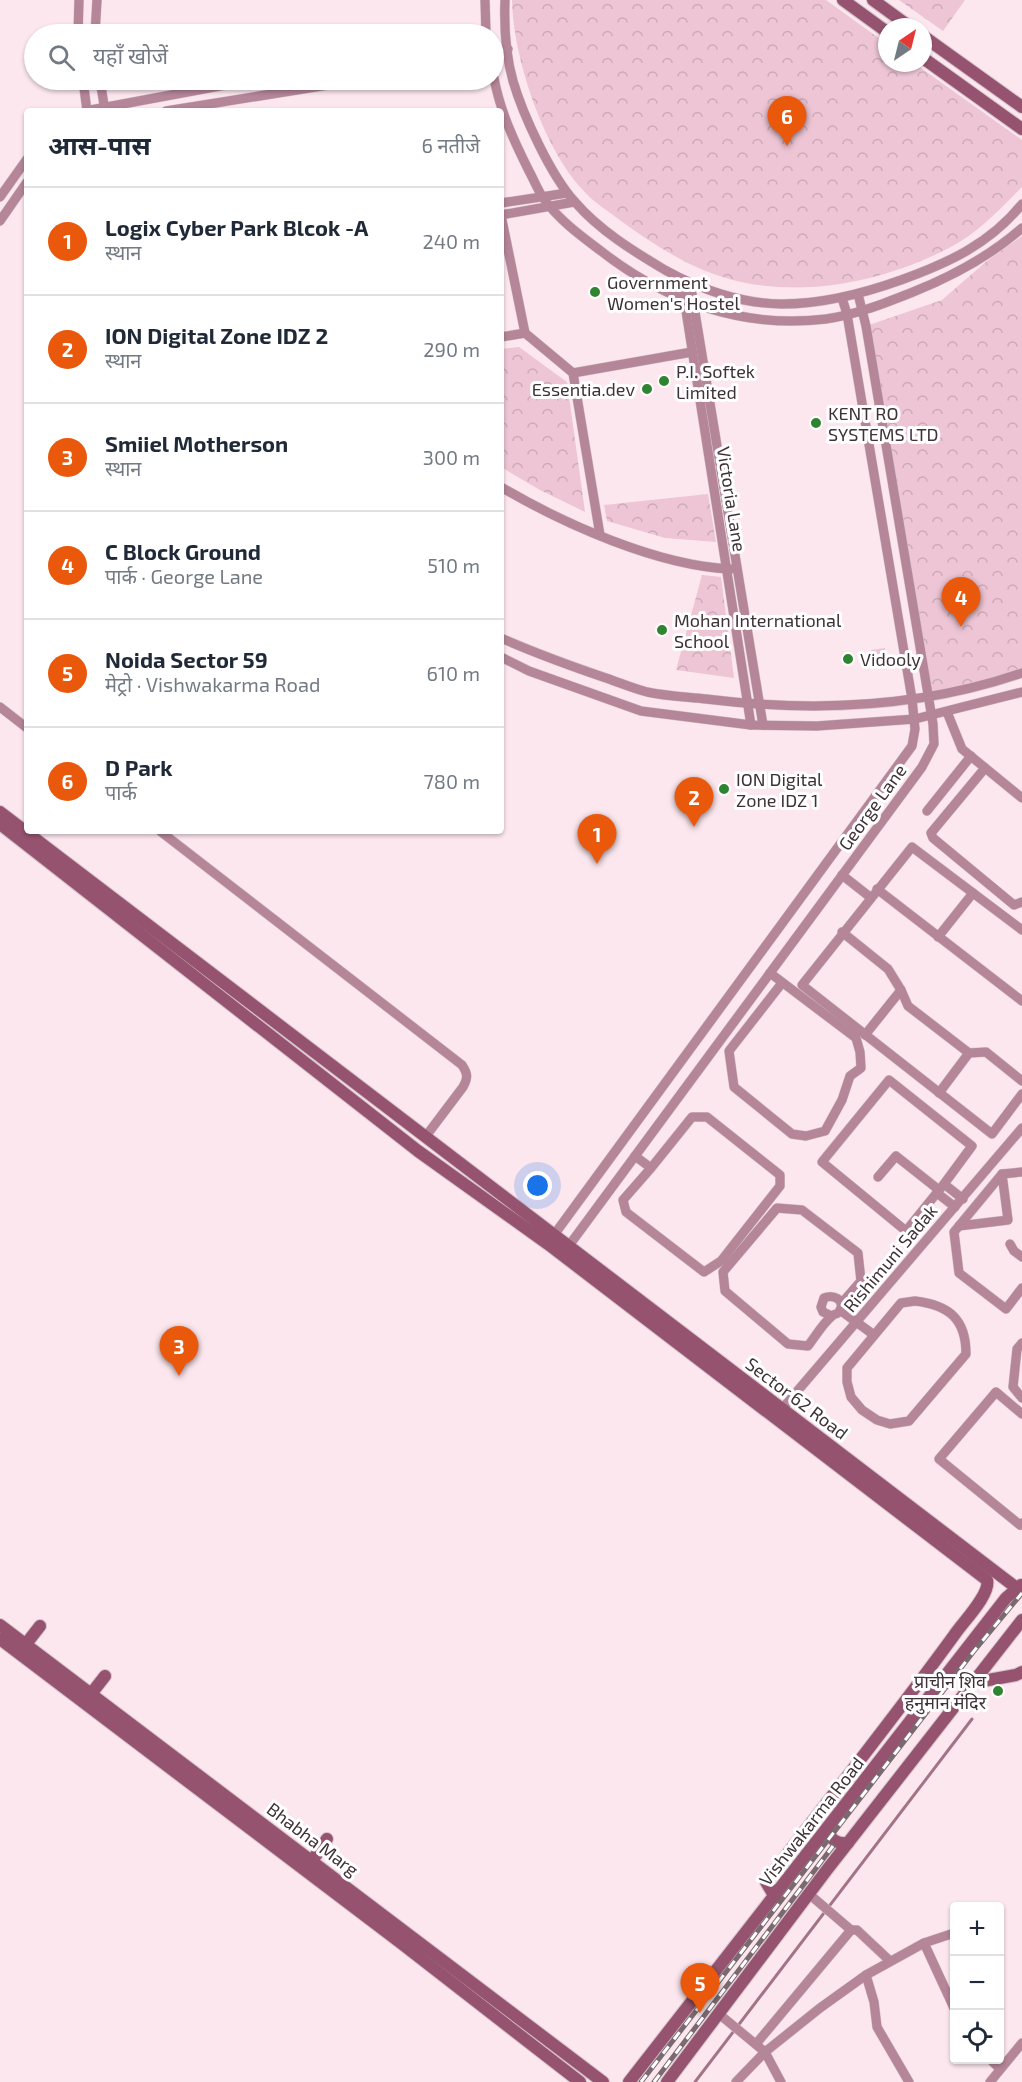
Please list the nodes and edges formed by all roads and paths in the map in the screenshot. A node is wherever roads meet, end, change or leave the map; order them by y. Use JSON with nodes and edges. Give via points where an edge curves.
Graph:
{"nodes":[{"id":1,"x":79,"y":0,"type":"edge"},
{"id":2,"x":97,"y":0,"type":"edge"},
{"id":3,"x":485,"y":0,"type":"edge"},
{"id":4,"x":504,"y":0,"type":"edge"},
{"id":5,"x":843,"y":0,"type":"edge"},
{"id":6,"x":873,"y":0,"type":"edge"},
{"id":7,"x":898,"y":18,"type":"edge"},
{"id":8,"x":78,"y":24,"type":"edge"},
{"id":9,"x":96,"y":24,"type":"edge"},
{"id":10,"x":487,"y":24,"type":"edge"},
{"id":11,"x":878,"y":25,"type":"edge"},
{"id":12,"x":506,"y":32,"type":"joint"},
{"id":13,"x":932,"y":42,"type":"edge"},
{"id":14,"x":508,"y":49,"type":"junction"},
{"id":15,"x":504,"y":50,"type":"edge"},
{"id":16,"x":932,"y":64,"type":"edge"},
{"id":17,"x":84,"y":90,"type":"edge"},
{"id":18,"x":101,"y":90,"type":"edge"},
{"id":19,"x":201,"y":90,"type":"edge"},
{"id":20,"x":297,"y":90,"type":"edge"},
{"id":21,"x":497,"y":90,"type":"edge"},
{"id":22,"x":1022,"y":107,"type":"edge"},
{"id":23,"x":86,"y":108,"type":"edge"},
{"id":24,"x":104,"y":108,"type":"edge"},
{"id":25,"x":109,"y":108,"type":"edge"},
{"id":26,"x":185,"y":108,"type":"edge"},
{"id":27,"x":501,"y":108,"type":"edge"},
{"id":28,"x":504,"y":117,"type":"edge"},
{"id":29,"x":1022,"y":129,"type":"edge"},
{"id":30,"x":24,"y":163,"type":"edge"},
{"id":31,"x":24,"y":186,"type":"edge"},
{"id":32,"x":567,"y":193,"type":"junction"},
{"id":33,"x":542,"y":196,"type":"junction"},
{"id":34,"x":0,"y":197,"type":"edge"},
{"id":35,"x":504,"y":202,"type":"edge"},
{"id":36,"x":574,"y":202,"type":"junction"},
{"id":37,"x":1022,"y":204,"type":"edge"},
{"id":38,"x":551,"y":207,"type":"junction"},
{"id":39,"x":504,"y":215,"type":"edge"},
{"id":40,"x":0,"y":221,"type":"edge"},
{"id":41,"x":1022,"y":228,"type":"edge"},
{"id":42,"x":504,"y":230,"type":"edge"},
{"id":43,"x":623,"y":243,"type":"junction"},
{"id":44,"x":611,"y":259,"type":"junction"},
{"id":45,"x":686,"y":280,"type":"junction"},
{"id":46,"x":858,"y":294,"type":"junction"},
{"id":47,"x":842,"y":298,"type":"junction"},
{"id":48,"x":689,"y":302,"type":"junction"},
{"id":49,"x":862,"y":310,"type":"junction"},
{"id":50,"x":847,"y":314,"type":"junction"},
{"id":51,"x":525,"y":333,"type":"junction"},
{"id":52,"x":504,"y":336,"type":"edge"},
{"id":53,"x":692,"y":352,"type":"junction"},
{"id":54,"x":573,"y":373,"type":"junction"},
{"id":55,"x":504,"y":489,"type":"edge"},
{"id":56,"x":600,"y":536,"type":"junction"},
{"id":57,"x":732,"y":569,"type":"junction"},
{"id":58,"x":504,"y":639,"type":"edge"},
{"id":59,"x":504,"y":658,"type":"edge"},
{"id":60,"x":1022,"y":673,"type":"edge"},
{"id":61,"x":1022,"y":692,"type":"edge"},
{"id":62,"x":927,"y":696,"type":"junction"},
{"id":63,"x":912,"y":699,"type":"junction"},
{"id":64,"x":748,"y":704,"type":"junction"},
{"id":65,"x":759,"y":705,"type":"junction"},
{"id":66,"x":0,"y":707,"type":"edge"},
{"id":67,"x":946,"y":712,"type":"junction"},
{"id":68,"x":932,"y":716,"type":"junction"},
{"id":69,"x":915,"y":719,"type":"junction"},
{"id":70,"x":751,"y":725,"type":"junction"},
{"id":71,"x":763,"y":725,"type":"junction"},
{"id":72,"x":24,"y":726,"type":"edge"},
{"id":73,"x":971,"y":756,"type":"junction"},
{"id":74,"x":985,"y":768,"type":"junction"},
{"id":75,"x":1022,"y":798,"type":"edge"},
{"id":76,"x":927,"y":811,"type":"dead end"},
{"id":77,"x":0,"y":812,"type":"edge"},
{"id":78,"x":0,"y":824,"type":"edge"},
{"id":79,"x":24,"y":830,"type":"edge"},
{"id":80,"x":29,"y":834,"type":"edge"},
{"id":81,"x":164,"y":834,"type":"edge"},
{"id":82,"x":842,"y":876,"type":"junction"},
{"id":83,"x":877,"y":889,"type":"junction"},
{"id":84,"x":973,"y":893,"type":"junction"},
{"id":85,"x":870,"y":897,"type":"junction"},
{"id":86,"x":1022,"y":902,"type":"edge"},
{"id":87,"x":1022,"y":930,"type":"edge"},
{"id":88,"x":842,"y":933,"type":"junction"},
{"id":89,"x":938,"y":937,"type":"junction"},
{"id":90,"x":770,"y":974,"type":"junction"},
{"id":91,"x":782,"y":983,"type":"junction"},
{"id":92,"x":901,"y":990,"type":"junction"},
{"id":93,"x":1021,"y":999,"type":"edge"},
{"id":94,"x":865,"y":1035,"type":"junction"},
{"id":95,"x":969,"y":1053,"type":"junction"},
{"id":96,"x":1022,"y":1081,"type":"edge"},
{"id":97,"x":939,"y":1093,"type":"junction"},
{"id":98,"x":1022,"y":1094,"type":"edge"},
{"id":99,"x":1022,"y":1128,"type":"edge"},
{"id":100,"x":426,"y":1136,"type":"junction"},
{"id":101,"x":635,"y":1156,"type":"junction"},
{"id":102,"x":651,"y":1168,"type":"junction"},
{"id":103,"x":1022,"y":1172,"type":"edge"},
{"id":104,"x":1002,"y":1174,"type":"junction"},
{"id":105,"x":878,"y":1177,"type":"dead end"},
{"id":106,"x":940,"y":1189,"type":"junction"},
{"id":107,"x":965,"y":1195,"type":"junction"},
{"id":108,"x":980,"y":1201,"type":"junction"},
{"id":109,"x":956,"y":1207,"type":"junction"},
{"id":110,"x":959,"y":1226,"type":"junction"},
{"id":111,"x":551,"y":1240,"type":"junction"},
{"id":112,"x":1010,"y":1244,"type":"dead end"},
{"id":113,"x":565,"y":1250,"type":"junction"},
{"id":114,"x":1022,"y":1257,"type":"edge"},
{"id":115,"x":1022,"y":1288,"type":"edge"},
{"id":116,"x":838,"y":1310,"type":"junction"},
{"id":117,"x":857,"y":1323,"type":"junction"},
{"id":118,"x":874,"y":1335,"type":"junction"},
{"id":119,"x":1022,"y":1343,"type":"edge"},
{"id":120,"x":1022,"y":1398,"type":"edge"},
{"id":121,"x":782,"y":1409,"type":"junction"},
{"id":122,"x":1022,"y":1414,"type":"edge"},
{"id":123,"x":870,"y":1484,"type":"junction"},
{"id":124,"x":1022,"y":1523,"type":"edge"},
{"id":125,"x":1020,"y":1586,"type":"edge"},
{"id":126,"x":1022,"y":1620,"type":"edge"},
{"id":127,"x":0,"y":1625,"type":"edge"},
{"id":128,"x":40,"y":1626,"type":"dead end"},
{"id":129,"x":0,"y":1639,"type":"edge"},
{"id":130,"x":26,"y":1644,"type":"junction"},
{"id":131,"x":1022,"y":1672,"type":"edge"},
{"id":132,"x":927,"y":1673,"type":"junction"},
{"id":133,"x":105,"y":1676,"type":"dead end"},
{"id":134,"x":941,"y":1683,"type":"junction"},
{"id":135,"x":972,"y":1683,"type":"junction"},
{"id":136,"x":91,"y":1694,"type":"junction"},
{"id":137,"x":838,"y":1787,"type":"junction"},
{"id":138,"x":849,"y":1802,"type":"junction"},
{"id":139,"x":828,"y":1828,"type":"junction"},
{"id":140,"x":327,"y":1839,"type":"dead end"},
{"id":141,"x":848,"y":1843,"type":"junction"},
{"id":142,"x":811,"y":1850,"type":"junction"},
{"id":143,"x":312,"y":1861,"type":"junction"},
{"id":144,"x":830,"y":1866,"type":"junction"},
{"id":145,"x":809,"y":1894,"type":"junction"},
{"id":146,"x":774,"y":1897,"type":"junction"},
{"id":147,"x":851,"y":1930,"type":"junction"},
{"id":148,"x":950,"y":1934,"type":"edge"},
{"id":149,"x":924,"y":1943,"type":"junction"},
{"id":150,"x":890,"y":1961,"type":"junction"},
{"id":151,"x":866,"y":1975,"type":"junction"},
{"id":152,"x":950,"y":1999,"type":"edge"},
{"id":153,"x":720,"y":2014,"type":"junction"},
{"id":154,"x":1022,"y":2043,"type":"edge"},
{"id":155,"x":756,"y":2044,"type":"junction"},
{"id":156,"x":765,"y":2052,"type":"junction"},
{"id":157,"x":995,"y":2064,"type":"edge"},
{"id":158,"x":1000,"y":2069,"type":"junction"},
{"id":159,"x":588,"y":2071,"type":"junction"},
{"id":160,"x":580,"y":2082,"type":"edge"},
{"id":161,"x":603,"y":2082,"type":"edge"},
{"id":162,"x":629,"y":2082,"type":"edge"},
{"id":163,"x":667,"y":2082,"type":"edge"},
{"id":164,"x":736,"y":2082,"type":"edge"},
{"id":165,"x":781,"y":2082,"type":"edge"},
{"id":166,"x":909,"y":2082,"type":"edge"},
{"id":167,"x":990,"y":2082,"type":"edge"}],
"edges":[{"from":1,"to":8,"type":"street"},
{"from":2,"to":9,"type":"street"},
{"from":3,"to":10,"type":"street"},
{"from":4,"to":12,"type":"street"},
{"from":5,"to":11,"type":"street"},
{"from":6,"to":7,"type":"street"},
{"from":12,"to":14,"type":"street"},
{"from":13,"to":22,"type":"street"},
{"from":14,"to":15,"type":"street"},
{"from":14,"to":32,"type":"street","via":[[513,81],[530,123]]},
{"from":16,"to":29,"type":"street"},
{"from":17,"to":23,"type":"street"},
{"from":18,"to":24,"type":"street"},
{"from":19,"to":25,"type":"street"},
{"from":20,"to":26,"type":"street"},
{"from":21,"to":27,"type":"street"},
{"from":28,"to":33,"type":"street"},
{"from":30,"to":34,"type":"street"},
{"from":31,"to":40,"type":"street"},
{"from":32,"to":33,"type":"street"},
{"from":32,"to":36,"type":"street"},
{"from":33,"to":35,"type":"street"},
{"from":33,"to":38,"type":"street"},
{"from":36,"to":38,"type":"street"},
{"from":36,"to":43,"type":"street"},
{"from":37,"to":46,"type":"street","via":[[983,242],[954,260]]},
{"from":38,"to":39,"type":"street"},
{"from":38,"to":44,"type":"street"},
{"from":41,"to":49,"type":"street","via":[[996,250],[959,271]]},
{"from":42,"to":51,"type":"street"},
{"from":43,"to":44,"type":"street"},
{"from":43,"to":45,"type":"street"},
{"from":44,"to":48,"type":"street"},
{"from":45,"to":47,"type":"street","via":[[715,291],[780,304]]},
{"from":45,"to":48,"type":"street","name":"Victoria Lane"},
{"from":46,"to":47,"type":"street"},
{"from":46,"to":49,"type":"street","name":"George Lane"},
{"from":47,"to":50,"type":"street","name":"George Lane"},
{"from":48,"to":50,"type":"street","via":[[765,321],[828,319]]},
{"from":48,"to":53,"type":"street","name":"Victoria Lane"},
{"from":48,"to":57,"type":"street","name":"Victoria Lane"},
{"from":49,"to":50,"type":"street"},
{"from":49,"to":62,"type":"street","name":"George Lane"},
{"from":50,"to":63,"type":"street","name":"George Lane"},
{"from":51,"to":52,"type":"street"},
{"from":51,"to":54,"type":"street"},
{"from":53,"to":54,"type":"street"},
{"from":53,"to":57,"type":"street","name":"Victoria Lane"},
{"from":54,"to":56,"type":"street"},
{"from":55,"to":56,"type":"street"},
{"from":56,"to":57,"type":"street","via":[[669,558]]},
{"from":57,"to":64,"type":"street","name":"Victoria Lane"},
{"from":57,"to":65,"type":"street","name":"Victoria Lane"},
{"from":58,"to":64,"type":"street","via":[[537,655],[647,692]]},
{"from":59,"to":70,"type":"street","via":[[641,711]]},
{"from":60,"to":62,"type":"street"},
{"from":61,"to":67,"type":"street"},
{"from":62,"to":63,"type":"street"},
{"from":62,"to":68,"type":"street","name":"George Lane"},
{"from":63,"to":65,"type":"street","via":[[814,707]]},
{"from":63,"to":69,"type":"street","name":"George Lane"},
{"from":64,"to":65,"type":"street"},
{"from":64,"to":70,"type":"street","name":"Victoria Lane"},
{"from":65,"to":71,"type":"street","name":"Victoria Lane"},
{"from":66,"to":72,"type":"street"},
{"from":67,"to":68,"type":"street"},
{"from":67,"to":73,"type":"street","via":[[962,749]]},
{"from":68,"to":69,"type":"street"},
{"from":68,"to":82,"type":"street","name":"George Lane","via":[[934,744],[922,767]]},
{"from":69,"to":71,"type":"street","via":[[817,726]]},
{"from":69,"to":111,"type":"street","name":"George Lane","via":[[912,746]]},
{"from":70,"to":71,"type":"street"},
{"from":73,"to":74,"type":"street"},
{"from":73,"to":76,"type":"street"},
{"from":74,"to":75,"type":"street"},
{"from":74,"to":86,"type":"street","via":[[931,833],[1014,905]]},
{"from":77,"to":79,"type":"street"},
{"from":78,"to":111,"type":"street","via":[[418,1151]]},
{"from":80,"to":100,"type":"street"},
{"from":81,"to":100,"type":"street","via":[[462,1065],[467,1079],[463,1087]]},
{"from":82,"to":85,"type":"street"},
{"from":82,"to":90,"type":"street","name":"George Lane"},
{"from":83,"to":84,"type":"street","via":[[912,847]]},
{"from":83,"to":85,"type":"street"},
{"from":83,"to":89,"type":"street"},
{"from":84,"to":87,"type":"street"},
{"from":84,"to":89,"type":"street"},
{"from":85,"to":88,"type":"street"},
{"from":88,"to":92,"type":"street","via":[[888,969]]},
{"from":88,"to":94,"type":"street","via":[[802,984]]},
{"from":89,"to":93,"type":"street"},
{"from":90,"to":91,"type":"street"},
{"from":90,"to":101,"type":"street","name":"George Lane"},
{"from":91,"to":91,"type":"street","via":[[856,1038],[860,1052],[861,1068],[850,1076],[825,1131],[806,1136],[792,1134],[732,1082],[729,1051]]},
{"from":92,"to":94,"type":"street"},
{"from":92,"to":95,"type":"street","via":[[908,1006]]},
{"from":94,"to":97,"type":"street"},
{"from":95,"to":96,"type":"street","via":[[986,1052]]},
{"from":95,"to":97,"type":"street"},
{"from":97,"to":98,"type":"street","via":[[992,1134]]},
{"from":99,"to":107,"type":"street","name":"Rishimuni Sadak"},
{"from":100,"to":111,"type":"street"},
{"from":101,"to":102,"type":"street"},
{"from":101,"to":113,"type":"street","name":"George Lane"},
{"from":102,"to":102,"type":"street","via":[[692,1117],[707,1118],[780,1175],[780,1186],[721,1261],[705,1272],[626,1212],[623,1200]]},
{"from":103,"to":104,"type":"street"},
{"from":104,"to":108,"type":"street"},
{"from":104,"to":110,"type":"street","via":[[1008,1220]]},
{"from":105,"to":106,"type":"street","via":[[896,1156]]},
{"from":106,"to":106,"type":"street","via":[[972,1146],[889,1080],[822,1162],[906,1231]]},
{"from":106,"to":107,"type":"street"},
{"from":106,"to":109,"type":"street"},
{"from":107,"to":108,"type":"street"},
{"from":107,"to":109,"type":"street","name":"Rishimuni Sadak"},
{"from":108,"to":110,"type":"street"},
{"from":109,"to":117,"type":"street","name":"Rishimuni Sadak"},
{"from":110,"to":115,"type":"street","via":[[954,1232],[959,1273],[1006,1309]]},
{"from":111,"to":113,"type":"street","name":"Sector 62 Road"},
{"from":112,"to":114,"type":"street"},
{"from":113,"to":121,"type":"street","name":"Sector 62 Road"},
{"from":113,"to":123,"type":"street","name":"Sector 62 Road"},
{"from":116,"to":116,"type":"street","via":[[861,1281],[858,1252],[802,1210],[777,1208],[723,1272],[725,1291],[788,1344],[808,1346]]},
{"from":116,"to":117,"type":"street"},
{"from":117,"to":118,"type":"street"},
{"from":117,"to":121,"type":"street","name":"Rishimuni Sadak"},
{"from":118,"to":118,"type":"street","via":[[901,1303],[933,1303],[951,1313],[962,1326],[966,1354],[909,1421],[890,1424],[862,1410],[851,1397],[847,1382],[847,1368]]},
{"from":119,"to":120,"type":"street","via":[[1017,1349],[1013,1387]]},
{"from":121,"to":123,"type":"street","name":"Sector 62 Road"},
{"from":122,"to":124,"type":"street","via":[[996,1392],[939,1459]]},
{"from":123,"to":125,"type":"street","name":"Sector 62 Road"},
{"from":123,"to":132,"type":"street","name":"Sector 62 Road","via":[[987,1580],[988,1588]]},
{"from":125,"to":134,"type":"street","name":"Vishwakarma Road","via":[[1006,1598]]},
{"from":126,"to":135,"type":"street"},
{"from":127,"to":130,"type":"street","name":"Bhabha Marg"},
{"from":128,"to":130,"type":"street"},
{"from":129,"to":160,"type":"street","name":"Bhabha Marg"},
{"from":130,"to":136,"type":"street","name":"Bhabha Marg"},
{"from":131,"to":135,"type":"street"},
{"from":132,"to":134,"type":"street"},
{"from":132,"to":137,"type":"street"},
{"from":133,"to":136,"type":"street"},
{"from":134,"to":138,"type":"street","name":"Vishwakarma Road"},
{"from":135,"to":141,"type":"street"},
{"from":136,"to":143,"type":"street","name":"Bhabha Marg"},
{"from":137,"to":138,"type":"street"},
{"from":137,"to":146,"type":"street","via":[[766,1882]]},
{"from":138,"to":139,"type":"street","name":"Vishwakarma Road"},
{"from":139,"to":141,"type":"street","via":[[834,1841]]},
{"from":139,"to":142,"type":"street","name":"Vishwakarma Road"},
{"from":140,"to":143,"type":"street"},
{"from":141,"to":144,"type":"street"},
{"from":142,"to":144,"type":"street","via":[[824,1853]]},
{"from":142,"to":146,"type":"street","name":"Vishwakarma Road"},
{"from":143,"to":159,"type":"street","name":"Bhabha Marg"},
{"from":144,"to":145,"type":"street"},
{"from":145,"to":147,"type":"street"},
{"from":145,"to":153,"type":"street"},
{"from":146,"to":162,"type":"street","name":"Vishwakarma Road"},
{"from":147,"to":150,"type":"street","via":[[857,1930]]},
{"from":147,"to":155,"type":"street"},
{"from":148,"to":149,"type":"street"},
{"from":149,"to":150,"type":"street"},
{"from":149,"to":152,"type":"street"},
{"from":150,"to":151,"type":"street"},
{"from":151,"to":156,"type":"street"},
{"from":151,"to":166,"type":"street","via":[[877,2027]]},
{"from":153,"to":155,"type":"street"},
{"from":153,"to":163,"type":"street"},
{"from":154,"to":158,"type":"street"},
{"from":155,"to":156,"type":"street"},
{"from":156,"to":164,"type":"street"},
{"from":156,"to":165,"type":"street"},
{"from":157,"to":158,"type":"street"},
{"from":158,"to":167,"type":"street"},
{"from":159,"to":160,"type":"street"},
{"from":159,"to":161,"type":"street","name":"Bhabha Marg"}]}
